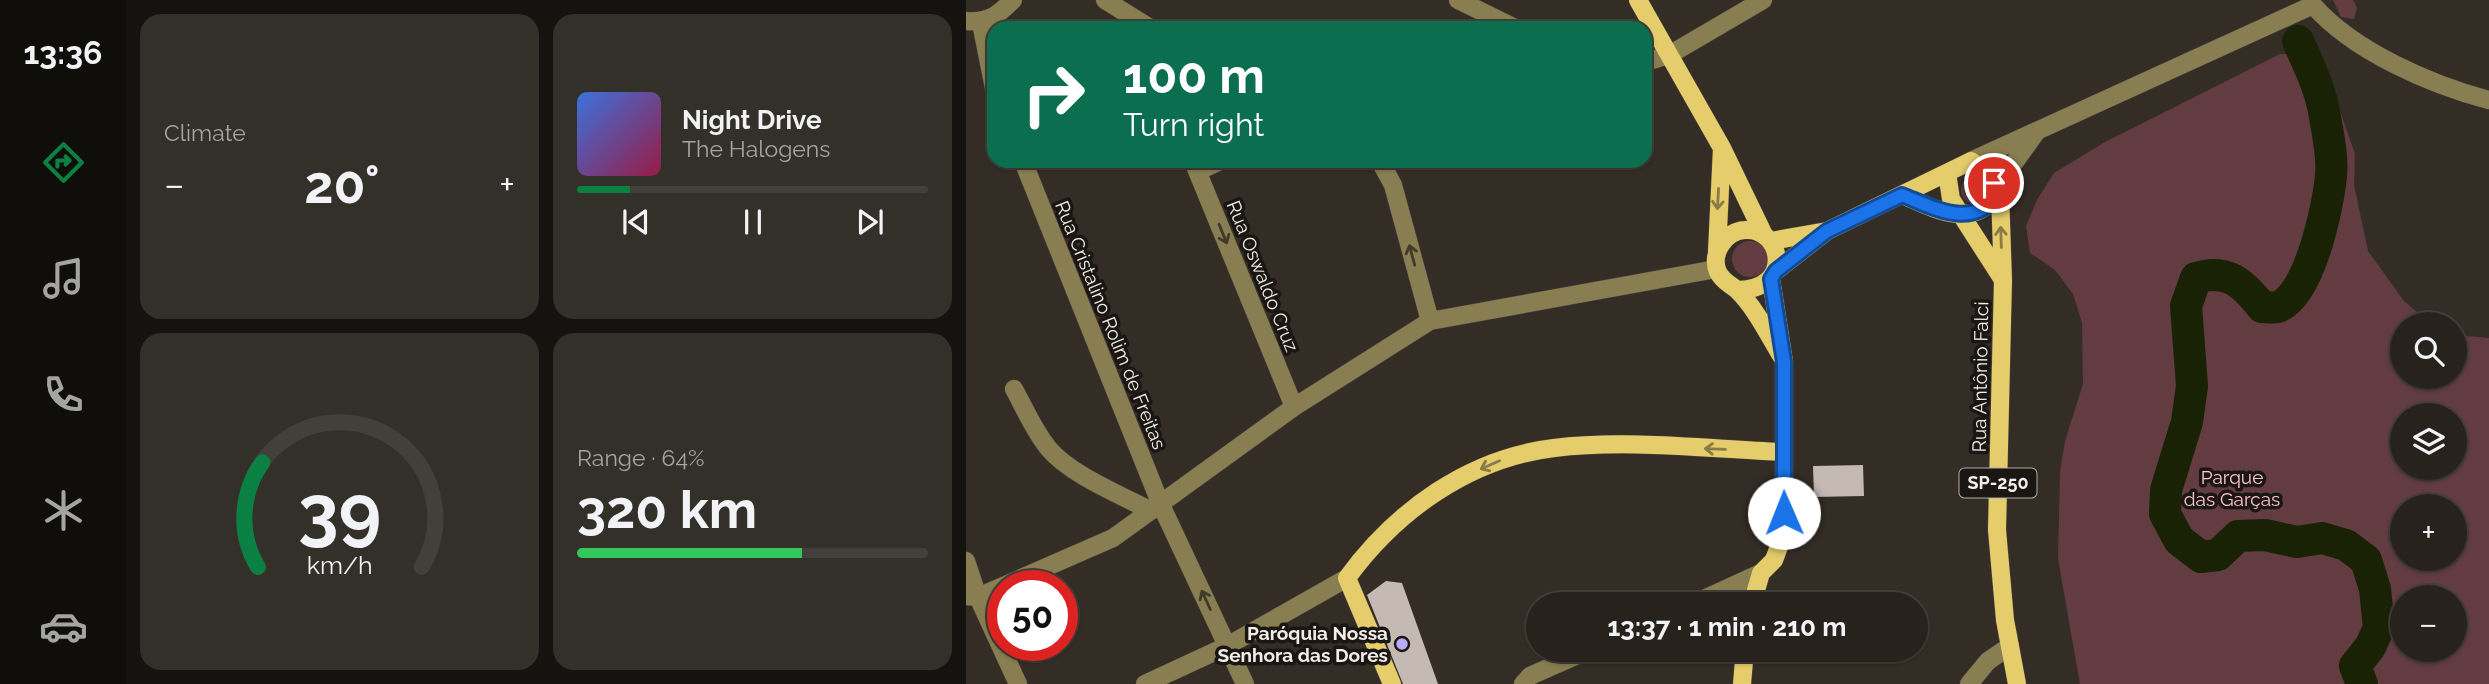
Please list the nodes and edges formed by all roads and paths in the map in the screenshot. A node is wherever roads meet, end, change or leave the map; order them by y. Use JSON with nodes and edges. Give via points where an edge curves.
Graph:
{"nodes":[{"id":1,"x":1013,"y":0,"type":"edge"},
{"id":2,"x":1105,"y":0,"type":"edge"},
{"id":3,"x":1458,"y":0,"type":"edge"},
{"id":4,"x":1638,"y":0,"type":"edge"},
{"id":5,"x":1763,"y":0,"type":"edge"},
{"id":6,"x":2315,"y":2,"type":"edge"},
{"id":7,"x":1136,"y":21,"type":"edge"},
{"id":8,"x":1501,"y":21,"type":"edge"},
{"id":9,"x":1650,"y":21,"type":"edge"},
{"id":10,"x":974,"y":22,"type":"edge"},
{"id":11,"x":1652,"y":25,"type":"edge"},
{"id":12,"x":1669,"y":55,"type":"junction"},
{"id":13,"x":1652,"y":60,"type":"edge"},
{"id":14,"x":987,"y":65,"type":"edge"},
{"id":15,"x":2489,"y":100,"type":"edge"},
{"id":16,"x":2039,"y":128,"type":"junction"},
{"id":17,"x":1722,"y":148,"type":"junction"},
{"id":18,"x":1971,"y":161,"type":"junction"},
{"id":19,"x":1026,"y":168,"type":"edge"},
{"id":20,"x":1197,"y":168,"type":"edge"},
{"id":21,"x":1384,"y":168,"type":"edge"},
{"id":22,"x":1947,"y":173,"type":"junction"},
{"id":23,"x":2000,"y":193,"type":"junction"},
{"id":24,"x":1902,"y":195,"type":"junction"},
{"id":25,"x":1961,"y":214,"type":"junction"},
{"id":26,"x":1827,"y":231,"type":"junction"},
{"id":27,"x":1767,"y":238,"type":"junction"},
{"id":28,"x":1717,"y":251,"type":"junction"},
{"id":29,"x":1716,"y":269,"type":"junction"},
{"id":30,"x":1773,"y":275,"type":"junction"},
{"id":31,"x":2003,"y":281,"type":"junction"},
{"id":32,"x":1737,"y":290,"type":"junction"},
{"id":33,"x":1430,"y":321,"type":"junction"},
{"id":34,"x":1784,"y":362,"type":"junction"},
{"id":35,"x":1014,"y":389,"type":"dead end"},
{"id":36,"x":1294,"y":407,"type":"junction"},
{"id":37,"x":1783,"y":452,"type":"junction"},
{"id":38,"x":1156,"y":508,"type":"junction"},
{"id":39,"x":966,"y":561,"type":"edge"},
{"id":40,"x":1761,"y":573,"type":"junction"},
{"id":41,"x":1347,"y":578,"type":"junction"},
{"id":42,"x":1719,"y":592,"type":"edge"},
{"id":43,"x":1755,"y":592,"type":"edge"},
{"id":44,"x":972,"y":597,"type":"edge"},
{"id":45,"x":1227,"y":646,"type":"junction"},
{"id":46,"x":2010,"y":646,"type":"junction"},
{"id":47,"x":1563,"y":662,"type":"edge"},
{"id":48,"x":1744,"y":662,"type":"edge"},
{"id":49,"x":1018,"y":684,"type":"edge"},
{"id":50,"x":1145,"y":684,"type":"edge"},
{"id":51,"x":1245,"y":684,"type":"edge"},
{"id":52,"x":1392,"y":684,"type":"edge"},
{"id":53,"x":1522,"y":684,"type":"edge"},
{"id":54,"x":1742,"y":684,"type":"edge"},
{"id":55,"x":1969,"y":684,"type":"edge"},
{"id":56,"x":2017,"y":684,"type":"edge"}],
"edges":[{"from":1,"to":10,"type":"street","via":[[996,16]]},
{"from":2,"to":7,"type":"street"},
{"from":3,"to":8,"type":"street"},
{"from":4,"to":9,"type":"main road"},
{"from":5,"to":12,"type":"street"},
{"from":6,"to":15,"type":"street","via":[[2329,24],[2380,56]]},
{"from":6,"to":16,"type":"street"},
{"from":10,"to":14,"type":"street"},
{"from":11,"to":12,"type":"main road"},
{"from":12,"to":13,"type":"street"},
{"from":12,"to":17,"type":"main road"},
{"from":16,"to":18,"type":"street"},
{"from":16,"to":23,"type":"street","via":[[2016,158]]},
{"from":17,"to":27,"type":"main road"},
{"from":17,"to":28,"type":"main road","one_way":true},
{"from":18,"to":22,"type":"main road"},
{"from":18,"to":23,"type":"main road","via":[[1990,175]]},
{"from":19,"to":38,"type":"street","name":"Rua Cristalino Rolim de Freitas"},
{"from":20,"to":36,"type":"street","name":"Rua Oswaldo Cruz","one_way":true},
{"from":33,"to":21,"type":"street","one_way":true,"via":[[1393,185]]},
{"from":22,"to":24,"type":"main road"},
{"from":22,"to":25,"type":"main road","name":"Rua Antônio Falci","via":[[1951,199]]},
{"from":23,"to":25,"type":"main road","via":[[1978,213]]},
{"from":31,"to":23,"type":"main road","name":"Rua Antônio Falci","number":"SP-250","one_way":true},
{"from":24,"to":25,"type":"main road"},
{"from":24,"to":26,"type":"main road"},
{"from":25,"to":31,"type":"main road","name":"Rua Antônio Falci"},
{"from":26,"to":27,"type":"main road"},
{"from":26,"to":30,"type":"main road"},
{"from":27,"to":28,"type":"main road","via":[[1746,229],[1728,236]]},
{"from":27,"to":30,"type":"main road","via":[[1776,250]]},
{"from":28,"to":29,"type":"main road"},
{"from":29,"to":32,"type":"main road","via":[[1724,282]]},
{"from":29,"to":33,"type":"street"},
{"from":30,"to":32,"type":"main road","via":[[1755,290]]},
{"from":30,"to":34,"type":"main road"},
{"from":31,"to":46,"type":"main road","name":"Rua Antônio Falci","number":"SP-250","via":[[1997,530]]},
{"from":32,"to":34,"type":"main road"},
{"from":33,"to":36,"type":"street"},
{"from":34,"to":37,"type":"main road"},
{"from":35,"to":38,"type":"street","via":[[1037,432],[1066,464]]},
{"from":36,"to":38,"type":"street"},
{"from":37,"to":40,"type":"main road","via":[[1784,533],[1774,560]]},
{"from":37,"to":41,"type":"main road","one_way":true,"via":[[1608,446],[1553,448],[1498,461],[1425,499],[1367,552]]},
{"from":38,"to":44,"type":"street","via":[[1113,538]]},
{"from":45,"to":38,"type":"street","name":"Rua Cristalino Rolim de Freitas","one_way":true},
{"from":39,"to":44,"type":"street"},
{"from":40,"to":42,"type":"street"},
{"from":40,"to":43,"type":"main road"},
{"from":41,"to":45,"type":"street"},
{"from":41,"to":52,"type":"main road"},
{"from":44,"to":49,"type":"street"},
{"from":45,"to":50,"type":"street"},
{"from":45,"to":51,"type":"street","name":"Rua Cristalino Rolim de Freitas"},
{"from":46,"to":55,"type":"street","via":[[1988,660]]},
{"from":46,"to":56,"type":"main road","name":"Rua Antônio Falci","number":"SP-250"},
{"from":47,"to":53,"type":"street"},
{"from":48,"to":54,"type":"main road"}]}
